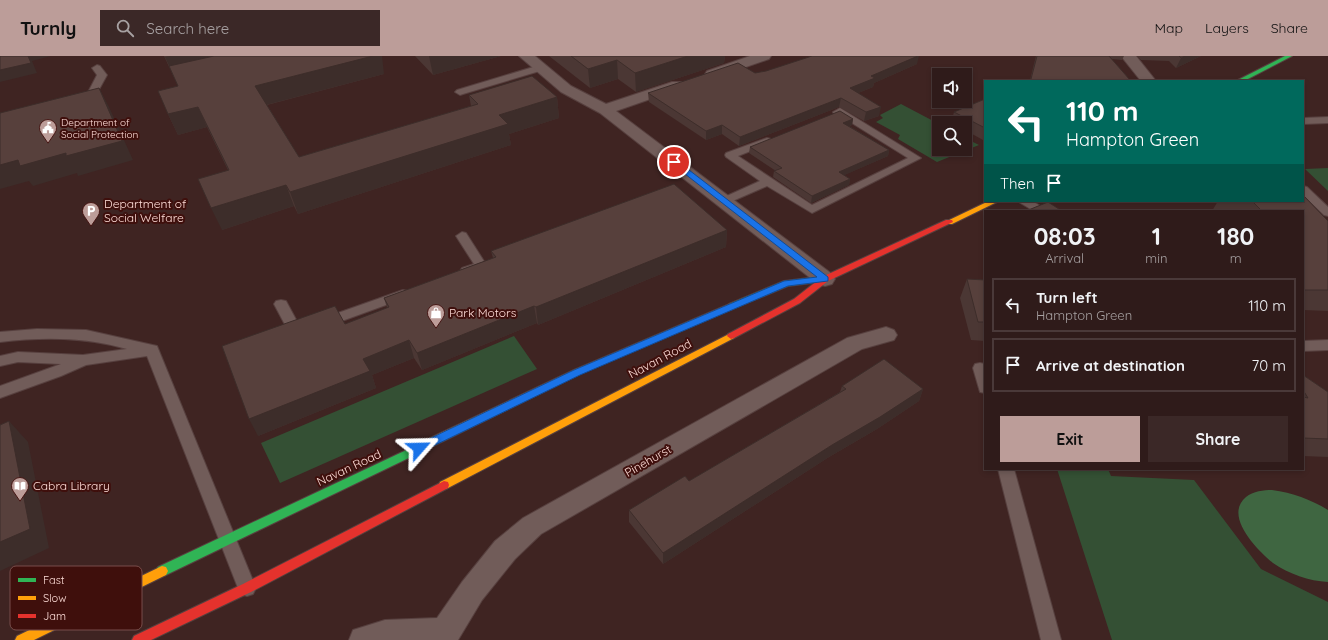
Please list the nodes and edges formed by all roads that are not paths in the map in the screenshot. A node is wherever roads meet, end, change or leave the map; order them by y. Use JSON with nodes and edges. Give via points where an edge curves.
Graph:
{"nodes":[{"id":1,"x":526,"y":56,"type":"edge"},
{"id":2,"x":1128,"y":56,"type":"edge"},
{"id":3,"x":1290,"y":56,"type":"edge"},
{"id":4,"x":753,"y":57,"type":"edge"},
{"id":5,"x":98,"y":68,"type":"dead end"},
{"id":6,"x":540,"y":68,"type":"junction"},
{"id":7,"x":1148,"y":80,"type":"edge"},
{"id":8,"x":1241,"y":80,"type":"edge"},
{"id":9,"x":460,"y":92,"type":"dead end"},
{"id":10,"x":88,"y":102,"type":"edge"},
{"id":11,"x":605,"y":110,"type":"junction"},
{"id":12,"x":825,"y":117,"type":"edge"},
{"id":13,"x":1328,"y":120,"type":"edge"},
{"id":14,"x":1304,"y":121,"type":"edge"},
{"id":15,"x":774,"y":138,"type":"edge"},
{"id":16,"x":768,"y":182,"type":"junction"},
{"id":17,"x":1304,"y":190,"type":"edge"},
{"id":18,"x":724,"y":201,"type":"junction"},
{"id":19,"x":993,"y":202,"type":"edge"},
{"id":20,"x":1025,"y":202,"type":"edge"},
{"id":21,"x":1040,"y":210,"type":"edge"},
{"id":22,"x":1328,"y":213,"type":"edge"},
{"id":23,"x":462,"y":236,"type":"dead end"},
{"id":24,"x":495,"y":260,"type":"edge"},
{"id":25,"x":481,"y":266,"type":"junction"},
{"id":26,"x":452,"y":276,"type":"edge"},
{"id":27,"x":825,"y":279,"type":"junction"},
{"id":28,"x":415,"y":290,"type":"edge"},
{"id":29,"x":281,"y":304,"type":"dead end"},
{"id":30,"x":886,"y":335,"type":"dead end"},
{"id":31,"x":0,"y":337,"type":"edge"},
{"id":32,"x":1328,"y":345,"type":"edge"},
{"id":33,"x":1304,"y":346,"type":"edge"},
{"id":34,"x":152,"y":350,"type":"junction"},
{"id":35,"x":84,"y":360,"type":"junction"},
{"id":36,"x":0,"y":361,"type":"edge"},
{"id":37,"x":984,"y":369,"type":"edge"},
{"id":38,"x":984,"y":384,"type":"edge"},
{"id":39,"x":0,"y":392,"type":"edge"},
{"id":40,"x":1006,"y":470,"type":"edge"},
{"id":41,"x":228,"y":539,"type":"junction"},
{"id":42,"x":142,"y":581,"type":"edge"},
{"id":43,"x":247,"y":588,"type":"junction"},
{"id":44,"x":41,"y":630,"type":"edge"},
{"id":45,"x":444,"y":636,"type":"edge"},
{"id":46,"x":21,"y":640,"type":"edge"},
{"id":47,"x":138,"y":640,"type":"edge"},
{"id":48,"x":364,"y":640,"type":"edge"},
{"id":49,"x":1051,"y":640,"type":"edge"}],
"edges":[{"from":1,"to":6,"type":"street"},
{"from":2,"to":7,"type":"street"},
{"from":3,"to":8,"type":"main road"},
{"from":4,"to":11,"type":"street"},
{"from":5,"to":10,"type":"lane","via":[[102,75]]},
{"from":6,"to":9,"type":"lane"},
{"from":6,"to":11,"type":"street","via":[[566,89]]},
{"from":11,"to":18,"type":"street"},
{"from":12,"to":16,"type":"lane","via":[[840,111],[916,158],[812,210]]},
{"from":13,"to":14,"type":"lane"},
{"from":15,"to":16,"type":"lane","via":[[730,155]]},
{"from":16,"to":18,"type":"lane"},
{"from":17,"to":22,"type":"lane"},
{"from":18,"to":27,"type":"street"},
{"from":19,"to":27,"type":"main road","name":"Navan Road"},
{"from":20,"to":21,"type":"lane"},
{"from":23,"to":25,"type":"lane"},
{"from":24,"to":25,"type":"lane"},
{"from":25,"to":26,"type":"lane"},
{"from":27,"to":41,"type":"main road","name":"Navan Road","via":[[787,283],[577,372]]},
{"from":27,"to":43,"type":"main road","name":"Navan Road","via":[[797,301]]},
{"from":28,"to":29,"type":"lane","via":[[296,333]]},
{"from":30,"to":45,"type":"street","name":"Pinehurst","via":[[855,343],[532,526],[505,550],[472,591]]},
{"from":31,"to":34,"type":"lane","via":[[30,333],[97,336]]},
{"from":32,"to":33,"type":"lane"},
{"from":34,"to":35,"type":"lane"},
{"from":34,"to":41,"type":"lane"},
{"from":35,"to":36,"type":"lane","via":[[18,357]]},
{"from":35,"to":39,"type":"lane"},
{"from":37,"to":38,"type":"lane","via":[[980,368]]},
{"from":40,"to":49,"type":"lane"},
{"from":41,"to":42,"type":"main road","name":"Navan Road"},
{"from":41,"to":43,"type":"lane"},
{"from":43,"to":47,"type":"main road","name":"Navan Road"},
{"from":44,"to":46,"type":"main road","name":"Navan Road"},
{"from":45,"to":48,"type":"street","name":"Pinehurst","via":[[385,634]]}]}
